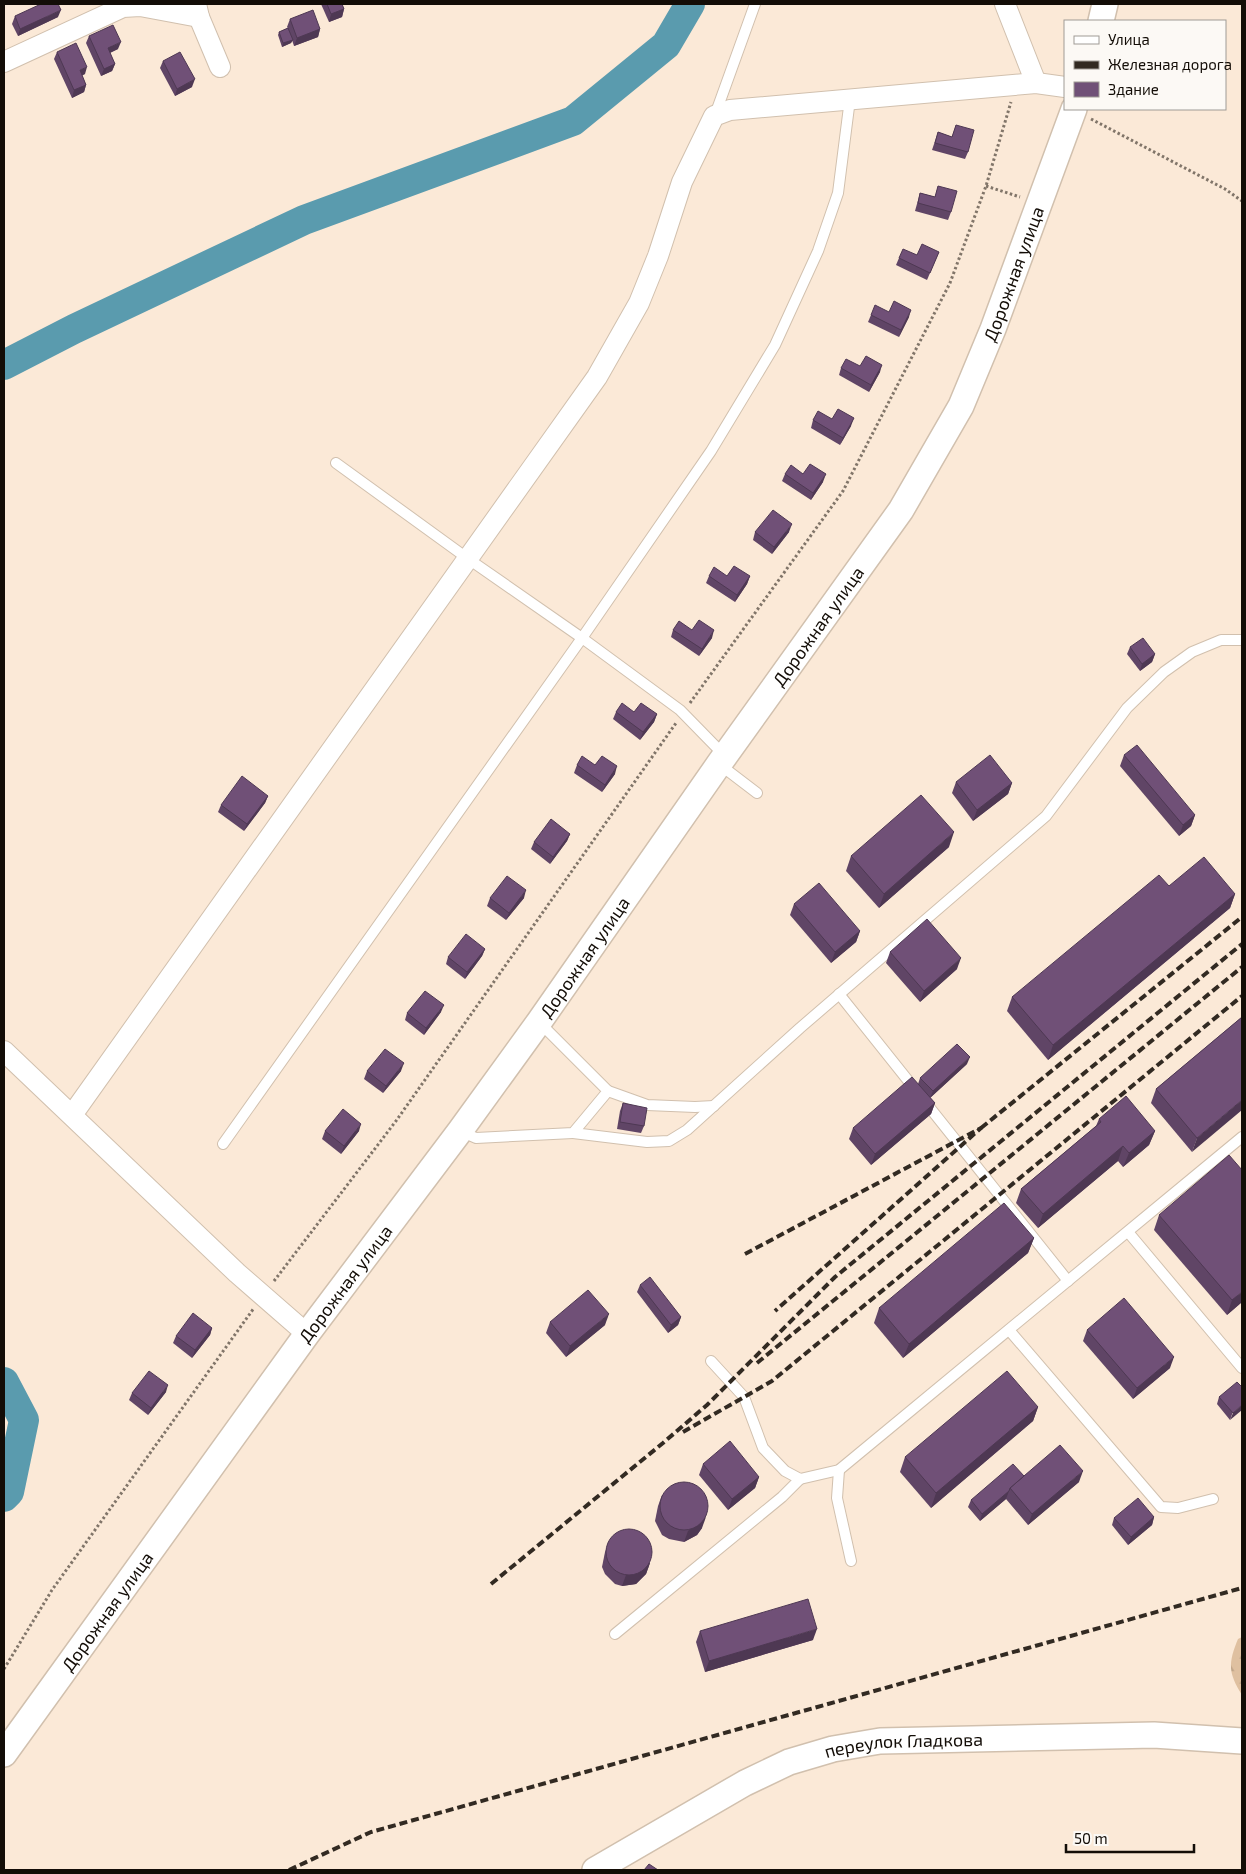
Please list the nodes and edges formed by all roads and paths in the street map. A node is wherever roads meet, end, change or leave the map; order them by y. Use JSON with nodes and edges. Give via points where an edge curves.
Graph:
{"nodes":[{"id":1,"x":756,"y":4,"type":"edge"},
{"id":2,"x":1004,"y":4,"type":"edge"},
{"id":3,"x":1105,"y":4,"type":"edge"},
{"id":4,"x":107,"y":8,"type":"edge"},
{"id":5,"x":197,"y":10,"type":"edge"},
{"id":6,"x":1101,"y":20,"type":"edge"},
{"id":7,"x":4,"y":62,"type":"edge"},
{"id":8,"x":220,"y":67,"type":"dead end"},
{"id":9,"x":1036,"y":83,"type":"junction"},
{"id":10,"x":1016,"y":85,"type":"junction"},
{"id":11,"x":1064,"y":98,"type":"edge"},
{"id":12,"x":850,"y":99,"type":"junction"},
{"id":13,"x":1068,"y":110,"type":"edge"},
{"id":14,"x":1085,"y":110,"type":"edge"},
{"id":15,"x":714,"y":116,"type":"junction"},
{"id":16,"x":986,"y":186,"type":"junction"},
{"id":17,"x":1024,"y":199,"type":"dead end"},
{"id":18,"x":1242,"y":201,"type":"edge"},
{"id":19,"x":336,"y":463,"type":"dead end"},
{"id":20,"x":467,"y":558,"type":"junction"},
{"id":21,"x":582,"y":638,"type":"junction"},
{"id":22,"x":1242,"y":640,"type":"edge"},
{"id":23,"x":683,"y":713,"type":"junction"},
{"id":24,"x":722,"y":760,"type":"junction"},
{"id":25,"x":757,"y":793,"type":"dead end"},
{"id":26,"x":839,"y":994,"type":"junction"},
{"id":27,"x":539,"y":1022,"type":"junction"},
{"id":28,"x":4,"y":1051,"type":"edge"},
{"id":29,"x":608,"y":1091,"type":"junction"},
{"id":30,"x":714,"y":1106,"type":"junction"},
{"id":31,"x":72,"y":1115,"type":"junction"},
{"id":32,"x":460,"y":1131,"type":"junction"},
{"id":33,"x":573,"y":1133,"type":"junction"},
{"id":34,"x":1242,"y":1137,"type":"edge"},
{"id":35,"x":223,"y":1144,"type":"dead end"},
{"id":36,"x":1128,"y":1232,"type":"junction"},
{"id":37,"x":1068,"y":1281,"type":"junction"},
{"id":38,"x":263,"y":1296,"type":"junction"},
{"id":39,"x":1009,"y":1330,"type":"junction"},
{"id":40,"x":307,"y":1334,"type":"junction"},
{"id":41,"x":711,"y":1361,"type":"dead end"},
{"id":42,"x":1242,"y":1368,"type":"edge"},
{"id":43,"x":839,"y":1470,"type":"junction"},
{"id":44,"x":800,"y":1479,"type":"junction"},
{"id":45,"x":1213,"y":1499,"type":"dead end"},
{"id":46,"x":851,"y":1561,"type":"dead end"},
{"id":47,"x":615,"y":1634,"type":"dead end"},
{"id":48,"x":4,"y":1669,"type":"edge"},
{"id":49,"x":1242,"y":1741,"type":"edge"},
{"id":50,"x":4,"y":1754,"type":"edge"},
{"id":51,"x":596,"y":1870,"type":"edge"}],
"edges":[{"from":1,"to":15,"type":"lane"},
{"from":2,"to":9,"type":"street"},
{"from":3,"to":6,"type":"street"},
{"from":4,"to":5,"type":"street","via":[[140,6]]},
{"from":4,"to":7,"type":"street"},
{"from":5,"to":8,"type":"street"},
{"from":9,"to":10,"type":"street"},
{"from":9,"to":11,"type":"street"},
{"from":10,"to":12,"type":"street"},
{"from":10,"to":16,"type":"path"},
{"from":12,"to":15,"type":"street","via":[[730,110]]},
{"from":12,"to":21,"type":"lane","via":[[838,193],[818,251],[775,345],[711,451]]},
{"from":13,"to":24,"type":"street","name":"Дорожная улица","via":[[993,330],[961,406],[901,510]]},
{"from":14,"to":18,"type":"path"},
{"from":15,"to":20,"type":"street","via":[[682,182],[639,303],[597,377]]},
{"from":16,"to":17,"type":"path"},
{"from":16,"to":23,"type":"path","via":[[950,283],[843,491]]},
{"from":19,"to":20,"type":"lane"},
{"from":20,"to":21,"type":"lane"},
{"from":20,"to":31,"type":"street"},
{"from":21,"to":23,"type":"lane"},
{"from":21,"to":35,"type":"lane"},
{"from":22,"to":26,"type":"lane","via":[[1213,643],[1192,652],[1164,672],[1127,708],[1046,816]]},
{"from":23,"to":24,"type":"lane"},
{"from":23,"to":38,"type":"path","via":[[396,1120]]},
{"from":24,"to":25,"type":"lane"},
{"from":24,"to":27,"type":"street","name":"Дорожная улица"},
{"from":26,"to":30,"type":"lane"},
{"from":26,"to":37,"type":"lane"},
{"from":27,"to":29,"type":"lane"},
{"from":27,"to":32,"type":"street","name":"Дорожная улица"},
{"from":28,"to":31,"type":"street"},
{"from":29,"to":30,"type":"lane","via":[[647,1105]]},
{"from":29,"to":33,"type":"lane"},
{"from":30,"to":33,"type":"lane","via":[[669,1141],[647,1142]]},
{"from":31,"to":38,"type":"street"},
{"from":32,"to":33,"type":"lane","via":[[476,1138]]},
{"from":32,"to":40,"type":"street","name":"Дорожная улица"},
{"from":34,"to":36,"type":"lane"},
{"from":36,"to":37,"type":"lane"},
{"from":36,"to":42,"type":"lane"},
{"from":37,"to":39,"type":"lane"},
{"from":38,"to":40,"type":"street"},
{"from":38,"to":48,"type":"path","via":[[52,1590]]},
{"from":39,"to":43,"type":"lane"},
{"from":39,"to":45,"type":"lane","via":[[1161,1506],[1178,1508]]},
{"from":40,"to":50,"type":"street","name":"Дорожная улица"},
{"from":41,"to":44,"type":"lane","via":[[744,1397],[763,1448],[785,1471]]},
{"from":43,"to":44,"type":"lane"},
{"from":43,"to":46,"type":"lane","via":[[837,1498]]},
{"from":44,"to":47,"type":"lane"},
{"from":49,"to":51,"type":"street","name":"переулок Гладкова","via":[[1154,1736],[949,1739],[880,1741],[833,1749],[789,1762],[745,1783]]}]}
